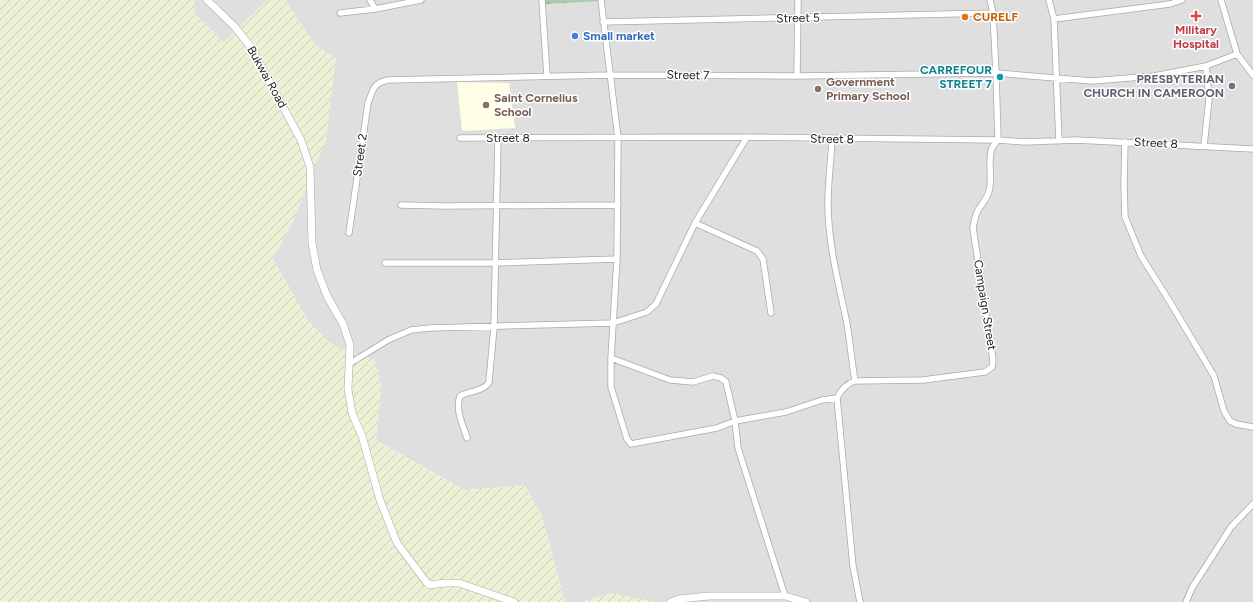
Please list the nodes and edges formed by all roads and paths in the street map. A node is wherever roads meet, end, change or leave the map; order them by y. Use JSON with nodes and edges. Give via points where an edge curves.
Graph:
{"nodes":[{"id":1,"x":207,"y":0,"type":"edge"},
{"id":2,"x":370,"y":0,"type":"edge"},
{"id":3,"x":421,"y":0,"type":"edge"},
{"id":4,"x":542,"y":0,"type":"edge"},
{"id":5,"x":601,"y":0,"type":"edge"},
{"id":6,"x":798,"y":0,"type":"edge"},
{"id":7,"x":990,"y":0,"type":"edge"},
{"id":8,"x":1049,"y":0,"type":"edge"},
{"id":9,"x":1182,"y":0,"type":"edge"},
{"id":10,"x":1221,"y":0,"type":"edge"},
{"id":11,"x":375,"y":9,"type":"junction"},
{"id":12,"x":340,"y":13,"type":"dead end"},
{"id":13,"x":992,"y":13,"type":"junction"},
{"id":14,"x":797,"y":18,"type":"junction"},
{"id":15,"x":1054,"y":19,"type":"junction"},
{"id":16,"x":603,"y":22,"type":"junction"},
{"id":17,"x":1237,"y":54,"type":"junction"},
{"id":18,"x":1206,"y":66,"type":"junction"},
{"id":19,"x":996,"y":73,"type":"junction"},
{"id":20,"x":610,"y":75,"type":"junction"},
{"id":21,"x":1253,"y":75,"type":"edge"},
{"id":22,"x":548,"y":76,"type":"junction"},
{"id":23,"x":797,"y":76,"type":"junction"},
{"id":24,"x":1057,"y":79,"type":"junction"},
{"id":25,"x":380,"y":81,"type":"joint"},
{"id":26,"x":460,"y":138,"type":"dead end"},
{"id":27,"x":498,"y":138,"type":"junction"},
{"id":28,"x":618,"y":138,"type":"junction"},
{"id":29,"x":747,"y":138,"type":"junction"},
{"id":30,"x":832,"y":139,"type":"junction"},
{"id":31,"x":998,"y":140,"type":"junction"},
{"id":32,"x":1059,"y":141,"type":"junction"},
{"id":33,"x":1125,"y":142,"type":"junction"},
{"id":34,"x":1204,"y":146,"type":"junction"},
{"id":35,"x":1253,"y":149,"type":"edge"},
{"id":36,"x":401,"y":205,"type":"dead end"},
{"id":37,"x":497,"y":205,"type":"junction"},
{"id":38,"x":618,"y":205,"type":"junction"},
{"id":39,"x":694,"y":223,"type":"junction"},
{"id":40,"x":349,"y":233,"type":"dead end"},
{"id":41,"x":617,"y":259,"type":"junction"},
{"id":42,"x":385,"y":263,"type":"dead end"},
{"id":43,"x":496,"y":263,"type":"junction"},
{"id":44,"x":771,"y":313,"type":"dead end"},
{"id":45,"x":613,"y":323,"type":"junction"},
{"id":46,"x":494,"y":327,"type":"junction"},
{"id":47,"x":611,"y":358,"type":"junction"},
{"id":48,"x":349,"y":364,"type":"junction"},
{"id":49,"x":855,"y":381,"type":"junction"},
{"id":50,"x":837,"y":398,"type":"junction"},
{"id":51,"x":734,"y":421,"type":"junction"},
{"id":52,"x":1253,"y":427,"type":"edge"},
{"id":53,"x":468,"y":438,"type":"dead end"},
{"id":54,"x":1253,"y":504,"type":"edge"},
{"id":55,"x":784,"y":596,"type":"junction"},
{"id":56,"x":514,"y":602,"type":"edge"},
{"id":57,"x":671,"y":602,"type":"edge"},
{"id":58,"x":806,"y":602,"type":"edge"},
{"id":59,"x":860,"y":602,"type":"edge"},
{"id":60,"x":1186,"y":602,"type":"edge"}],
"edges":[{"from":1,"to":48,"type":"street","name":"Bukwai Road","via":[[235,27],[250,46],[301,140],[310,167],[312,242],[317,270],[327,296],[343,324],[350,345]]},
{"from":2,"to":11,"type":"street"},
{"from":3,"to":11,"type":"street"},
{"from":4,"to":22,"type":"street"},
{"from":5,"to":16,"type":"street"},
{"from":6,"to":14,"type":"street"},
{"from":7,"to":13,"type":"street","name":"Campaign Street"},
{"from":8,"to":15,"type":"street"},
{"from":9,"to":15,"type":"street","via":[[1170,4]]},
{"from":10,"to":17,"type":"street"},
{"from":11,"to":12,"type":"street"},
{"from":13,"to":14,"type":"street","name":"Street 5"},
{"from":13,"to":19,"type":"street","name":"Campaign Street"},
{"from":14,"to":16,"type":"street","name":"Street 5"},
{"from":14,"to":23,"type":"street"},
{"from":15,"to":24,"type":"street"},
{"from":16,"to":20,"type":"street"},
{"from":17,"to":18,"type":"street","name":"Street 7"},
{"from":17,"to":21,"type":"street"},
{"from":18,"to":24,"type":"street","name":"Street 7","via":[[1154,76],[1092,81]]},
{"from":18,"to":34,"type":"street","via":[[1209,99]]},
{"from":19,"to":23,"type":"street","name":"Street 7"},
{"from":19,"to":24,"type":"street","name":"Street 7"},
{"from":19,"to":31,"type":"street","name":"Campaign Street"},
{"from":20,"to":22,"type":"street","name":"Street 7"},
{"from":20,"to":23,"type":"street","name":"Street 7"},
{"from":20,"to":28,"type":"street"},
{"from":22,"to":25,"type":"street","name":"Street 7"},
{"from":24,"to":32,"type":"street"},
{"from":25,"to":40,"type":"street","name":"Street 2","via":[[374,87],[368,103]]},
{"from":26,"to":27,"type":"street","name":"Street 8"},
{"from":27,"to":28,"type":"street","name":"Street 8"},
{"from":27,"to":37,"type":"street"},
{"from":28,"to":29,"type":"street","name":"Street 8"},
{"from":28,"to":38,"type":"street"},
{"from":29,"to":30,"type":"street","name":"Street 8"},
{"from":29,"to":39,"type":"street"},
{"from":30,"to":31,"type":"street","name":"Street 8"},
{"from":30,"to":49,"type":"street","via":[[828,202],[830,234]]},
{"from":31,"to":32,"type":"street","name":"Street 8"},
{"from":31,"to":49,"type":"street","name":"Campaign Street","via":[[992,148],[989,192],[978,210],[973,228],[992,367],[985,372],[923,380]]},
{"from":32,"to":33,"type":"street","name":"Street 8"},
{"from":33,"to":34,"type":"street","name":"Street 8"},
{"from":33,"to":52,"type":"street","via":[[1125,217],[1141,256],[1214,376],[1224,411],[1230,421]]},
{"from":34,"to":35,"type":"street","name":"Street 8"},
{"from":36,"to":37,"type":"street"},
{"from":37,"to":38,"type":"street"},
{"from":37,"to":43,"type":"street"},
{"from":38,"to":41,"type":"street"},
{"from":39,"to":44,"type":"street","via":[[757,251],[763,259]]},
{"from":39,"to":45,"type":"street","via":[[656,304],[647,312]]},
{"from":41,"to":43,"type":"street"},
{"from":41,"to":45,"type":"street"},
{"from":42,"to":43,"type":"street"},
{"from":43,"to":46,"type":"street"},
{"from":45,"to":46,"type":"street"},
{"from":45,"to":47,"type":"street"},
{"from":46,"to":48,"type":"street","via":[[411,330],[388,340]]},
{"from":46,"to":53,"type":"street","via":[[489,382],[483,388],[460,396],[458,403]]},
{"from":47,"to":51,"type":"street","via":[[670,380],[693,382],[713,376],[721,378],[726,382]]},
{"from":47,"to":51,"type":"street","via":[[611,387],[626,439],[632,444],[717,428]]},
{"from":48,"to":56,"type":"street","name":"Bukwai Road","via":[[348,390],[352,413],[397,543],[430,585],[459,583]]},
{"from":49,"to":50,"type":"street","via":[[847,384]]},
{"from":50,"to":51,"type":"street","via":[[822,400],[786,412]]},
{"from":50,"to":59,"type":"street","via":[[853,566]]},
{"from":51,"to":55,"type":"street","via":[[738,448]]},
{"from":54,"to":60,"type":"street","via":[[1231,527],[1192,588]]},
{"from":55,"to":57,"type":"street","via":[[709,596]]},
{"from":55,"to":58,"type":"street"}]}
